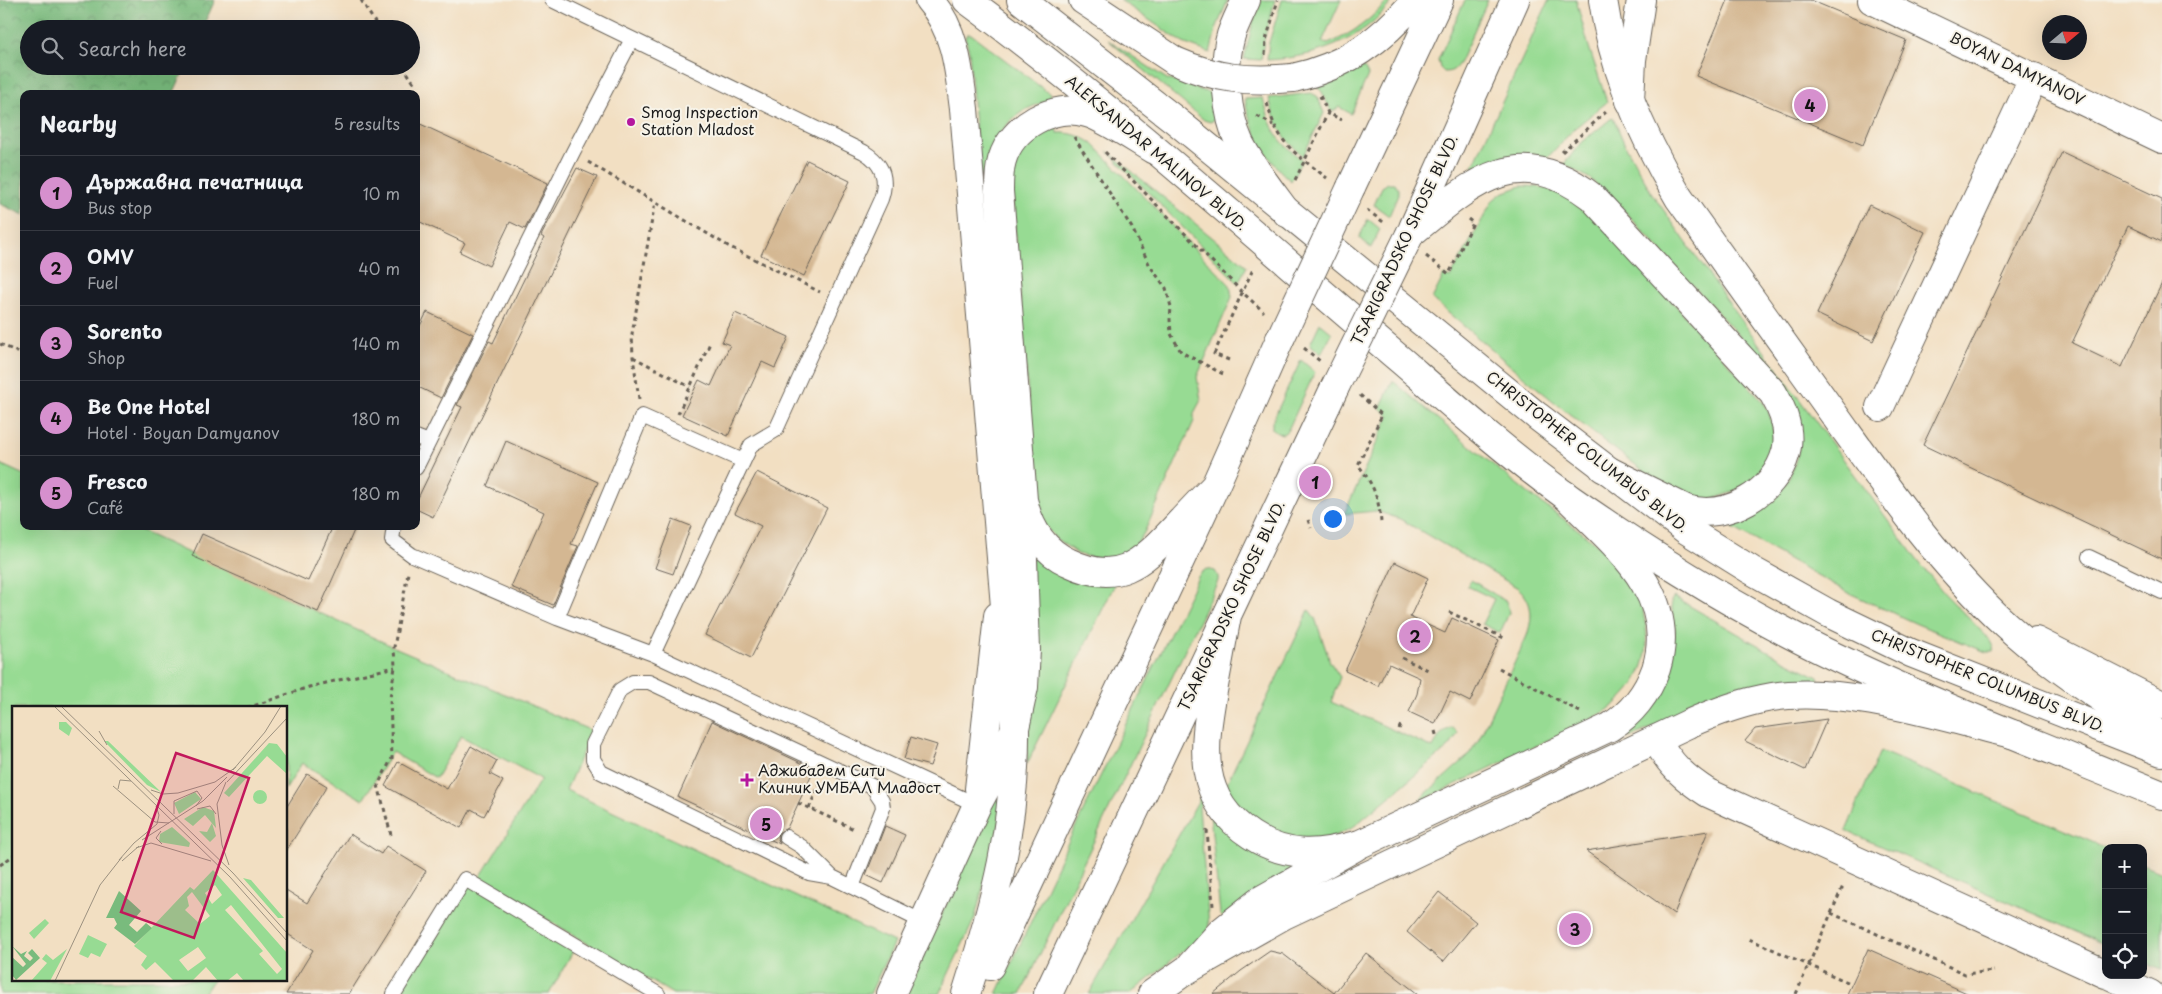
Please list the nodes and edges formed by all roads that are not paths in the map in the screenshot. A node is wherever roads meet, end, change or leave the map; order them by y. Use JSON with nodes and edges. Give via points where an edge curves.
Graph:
{"nodes":[{"id":1,"x":552,"y":0,"type":"edge"},
{"id":2,"x":929,"y":0,"type":"edge"},
{"id":3,"x":967,"y":0,"type":"edge"},
{"id":4,"x":1021,"y":0,"type":"edge"},
{"id":5,"x":1084,"y":0,"type":"edge"},
{"id":6,"x":1246,"y":0,"type":"edge"},
{"id":7,"x":1416,"y":0,"type":"edge"},
{"id":8,"x":1439,"y":0,"type":"edge"},
{"id":9,"x":1515,"y":0,"type":"edge"},
{"id":10,"x":1603,"y":0,"type":"edge"},
{"id":11,"x":1641,"y":0,"type":"edge"},
{"id":12,"x":1872,"y":0,"type":"edge"},
{"id":13,"x":632,"y":39,"type":"junction"},
{"id":14,"x":2034,"y":76,"type":"junction"},
{"id":15,"x":1620,"y":106,"type":"junction"},
{"id":16,"x":2162,"y":138,"type":"edge"},
{"id":17,"x":1154,"y":150,"type":"junction"},
{"id":18,"x":1287,"y":213,"type":"junction"},
{"id":19,"x":1407,"y":238,"type":"junction"},
{"id":20,"x":1880,"y":407,"type":"dead end"},
{"id":21,"x":423,"y":440,"type":"edge"},
{"id":22,"x":743,"y":461,"type":"junction"},
{"id":23,"x":1602,"y":468,"type":"junction"},
{"id":24,"x":1020,"y":479,"type":"junction"},
{"id":25,"x":1215,"y":486,"type":"junction"},
{"id":26,"x":1565,"y":495,"type":"junction"},
{"id":27,"x":393,"y":530,"type":"edge"},
{"id":28,"x":2089,"y":557,"type":"dead end"},
{"id":29,"x":1002,"y":561,"type":"junction"},
{"id":30,"x":2162,"y":592,"type":"edge"},
{"id":31,"x":1227,"y":616,"type":"junction"},
{"id":32,"x":557,"y":618,"type":"junction"},
{"id":33,"x":2005,"y":625,"type":"junction"},
{"id":34,"x":652,"y":654,"type":"junction"},
{"id":35,"x":2162,"y":705,"type":"edge"},
{"id":36,"x":1015,"y":728,"type":"junction"},
{"id":37,"x":2016,"y":735,"type":"junction"},
{"id":38,"x":2162,"y":736,"type":"edge"},
{"id":39,"x":1657,"y":740,"type":"junction"},
{"id":40,"x":2162,"y":752,"type":"edge"},
{"id":41,"x":2069,"y":757,"type":"junction"},
{"id":42,"x":2162,"y":795,"type":"edge"},
{"id":43,"x":977,"y":805,"type":"junction"},
{"id":44,"x":2162,"y":809,"type":"edge"},
{"id":45,"x":786,"y":838,"type":"dead end"},
{"id":46,"x":1360,"y":844,"type":"junction"},
{"id":47,"x":832,"y":877,"type":"junction"},
{"id":48,"x":852,"y":887,"type":"junction"},
{"id":49,"x":923,"y":922,"type":"junction"},
{"id":50,"x":2102,"y":973,"type":"edge"},
{"id":51,"x":2116,"y":979,"type":"edge"},
{"id":52,"x":1179,"y":983,"type":"edge"},
{"id":53,"x":394,"y":994,"type":"edge"},
{"id":54,"x":658,"y":994,"type":"edge"},
{"id":55,"x":891,"y":994,"type":"edge"},
{"id":56,"x":966,"y":994,"type":"edge"},
{"id":57,"x":976,"y":994,"type":"edge"},
{"id":58,"x":1048,"y":994,"type":"edge"},
{"id":59,"x":1152,"y":994,"type":"edge"},
{"id":60,"x":2150,"y":994,"type":"edge"}],
"edges":[{"from":1,"to":13,"type":"lane"},
{"from":2,"to":29,"type":"main road","via":[[949,32],[960,83]]},
{"from":3,"to":17,"type":"main road","name":"ALEKSANDAR MALINOV BLVD."},
{"from":4,"to":18,"type":"main road"},
{"from":5,"to":7,"type":"main road","bridge":true,"via":[[1175,61],[1204,72],[1258,80],[1293,78],[1325,69],[1360,52],[1386,32]]},
{"from":6,"to":18,"type":"main road","via":[[1229,50],[1227,90],[1230,113],[1240,143]]},
{"from":8,"to":25,"type":"main road","bridge":true},
{"from":9,"to":19,"type":"main road","name":"TSARIGRADSKO SHOSE BLVD."},
{"from":10,"to":15,"type":"main road"},
{"from":11,"to":15,"type":"main road","via":[[1632,60]]},
{"from":12,"to":14,"type":"main road","name":"BOYAN DAMYANOV"},
{"from":13,"to":21,"type":"lane"},
{"from":13,"to":22,"type":"lane","via":[[864,152],[880,166],[885,177],[881,199],[776,430],[751,445]]},
{"from":14,"to":16,"type":"main road","name":"BOYAN DAMYANOV"},
{"from":14,"to":20,"type":"main road"},
{"from":15,"to":33,"type":"main road","via":[[1647,142],[1679,198],[1882,481],[1926,540]]},
{"from":17,"to":24,"type":"main road","via":[[1090,114],[1075,110],[1061,111],[1029,123],[1008,146],[1002,160],[999,191]]},
{"from":17,"to":26,"type":"main road","name":"ALEKSANDAR MALINOV BLVD.","via":[[1474,423]]},
{"from":18,"to":23,"type":"main road","name":"CHRISTOPHER COLUMBUS BLVD."},
{"from":19,"to":23,"type":"main road","via":[[1463,192],[1497,174],[1534,170],[1568,180],[1592,197],[1773,393],[1785,419],[1786,451],[1779,468],[1757,494],[1722,511],[1698,513],[1686,509]]},
{"from":19,"to":31,"type":"main road","name":"TSARIGRADSKO SHOSE BLVD.","bridge":true},
{"from":22,"to":32,"type":"lane","via":[[642,416]]},
{"from":22,"to":34,"type":"lane"},
{"from":23,"to":40,"type":"main road","name":"CHRISTOPHER COLUMBUS BLVD.","via":[[1685,529],[1828,613],[1911,653]]},
{"from":24,"to":25,"type":"main road","via":[[1027,517],[1042,542],[1075,566],[1098,572],[1136,565]]},
{"from":24,"to":36,"type":"main road","via":[[1026,650],[1024,687]]},
{"from":25,"to":57,"type":"main road"},
{"from":26,"to":37,"type":"main road","via":[[1680,572],[1741,608],[1828,653]]},
{"from":26,"to":46,"type":"main road","via":[[1628,559],[1645,581],[1655,603],[1662,641],[1647,690],[1632,710],[1610,727]]},
{"from":27,"to":32,"type":"lane","via":[[392,540],[412,555]]},
{"from":28,"to":30,"type":"lane"},
{"from":29,"to":36,"type":"main road"},
{"from":29,"to":43,"type":"main road","via":[[994,666]]},
{"from":31,"to":46,"type":"main road","via":[[1205,742],[1206,768],[1218,802],[1246,832],[1278,849],[1319,853]]},
{"from":31,"to":58,"type":"main road","name":"TSARIGRADSKO SHOSE BLVD."},
{"from":32,"to":34,"type":"lane"},
{"from":33,"to":35,"type":"main road"},
{"from":33,"to":38,"type":"main road","via":[[2073,680]]},
{"from":34,"to":43,"type":"lane"},
{"from":36,"to":43,"type":"main road"},
{"from":36,"to":56,"type":"main road","via":[[1014,789],[1001,872]]},
{"from":37,"to":39,"type":"main road","via":[[1866,700],[1794,695],[1730,708]]},
{"from":37,"to":41,"type":"main road"},
{"from":39,"to":50,"type":"main road","via":[[1676,769],[1708,793]]},
{"from":39,"to":52,"type":"main road","via":[[1284,916]]},
{"from":41,"to":42,"type":"main road"},
{"from":41,"to":44,"type":"main road"},
{"from":43,"to":49,"type":"main road"},
{"from":45,"to":47,"type":"lane","via":[[802,847]]},
{"from":46,"to":52,"type":"main road","via":[[1261,900],[1221,932]]},
{"from":47,"to":48,"type":"lane"},
{"from":47,"to":48,"type":"lane","via":[[809,873],[601,772],[592,760],[593,744],[620,690],[633,682],[649,682],[872,786],[883,808]]},
{"from":48,"to":49,"type":"lane"},
{"from":49,"to":55,"type":"main road"},
{"from":51,"to":60,"type":"main road"},
{"from":52,"to":59,"type":"main road"},
{"from":53,"to":54,"type":"lane","via":[[465,879]]}]}
